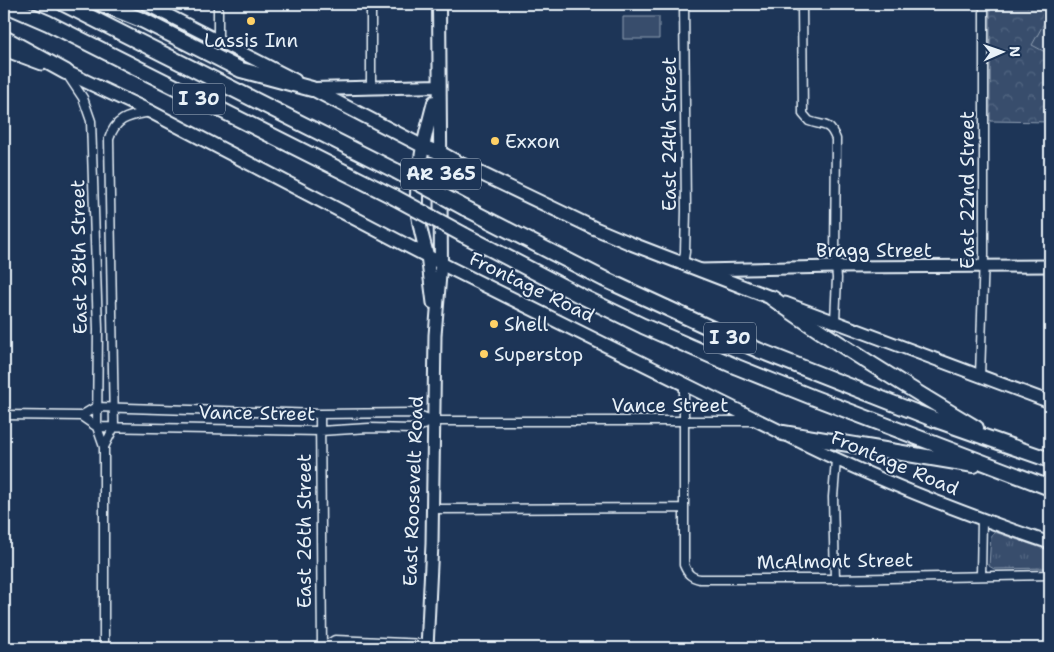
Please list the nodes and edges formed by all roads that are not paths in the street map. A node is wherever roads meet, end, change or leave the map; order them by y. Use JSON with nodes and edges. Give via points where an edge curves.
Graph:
{"nodes":[{"id":1,"x":4,"y":4,"type":"edge"},
{"id":2,"x":64,"y":4,"type":"edge"},
{"id":3,"x":102,"y":4,"type":"edge"},
{"id":4,"x":146,"y":4,"type":"edge"},
{"id":5,"x":218,"y":4,"type":"edge"},
{"id":6,"x":372,"y":4,"type":"edge"},
{"id":7,"x":439,"y":4,"type":"edge"},
{"id":8,"x":684,"y":4,"type":"edge"},
{"id":9,"x":802,"y":4,"type":"edge"},
{"id":10,"x":984,"y":4,"type":"edge"},
{"id":11,"x":4,"y":38,"type":"edge"},
{"id":12,"x":218,"y":40,"type":"junction"},
{"id":13,"x":4,"y":50,"type":"edge"},
{"id":14,"x":66,"y":72,"type":"junction"},
{"id":15,"x":438,"y":86,"type":"junction"},
{"id":16,"x":371,"y":87,"type":"junction"},
{"id":17,"x":312,"y":89,"type":"junction"},
{"id":18,"x":151,"y":112,"type":"junction"},
{"id":19,"x":424,"y":146,"type":"junction"},
{"id":20,"x":441,"y":153,"type":"junction"},
{"id":21,"x":427,"y":255,"type":"junction"},
{"id":22,"x":441,"y":263,"type":"junction"},
{"id":23,"x":683,"y":264,"type":"junction"},
{"id":24,"x":1050,"y":266,"type":"edge"},
{"id":25,"x":836,"y":267,"type":"junction"},
{"id":26,"x":983,"y":267,"type":"junction"},
{"id":27,"x":699,"y":270,"type":"junction"},
{"id":28,"x":772,"y":298,"type":"junction"},
{"id":29,"x":835,"y":320,"type":"junction"},
{"id":30,"x":435,"y":335,"type":"junction"},
{"id":31,"x":980,"y":376,"type":"junction"},
{"id":32,"x":684,"y":383,"type":"junction"},
{"id":33,"x":1050,"y":402,"type":"edge"},
{"id":34,"x":96,"y":407,"type":"junction"},
{"id":35,"x":114,"y":408,"type":"junction"},
{"id":36,"x":320,"y":414,"type":"junction"},
{"id":37,"x":4,"y":415,"type":"edge"},
{"id":38,"x":81,"y":416,"type":"junction"},
{"id":39,"x":434,"y":420,"type":"junction"},
{"id":40,"x":757,"y":420,"type":"junction"},
{"id":41,"x":684,"y":422,"type":"junction"},
{"id":42,"x":97,"y":427,"type":"junction"},
{"id":43,"x":114,"y":427,"type":"junction"},
{"id":44,"x":320,"y":431,"type":"junction"},
{"id":45,"x":783,"y":433,"type":"junction"},
{"id":46,"x":1004,"y":445,"type":"junction"},
{"id":47,"x":104,"y":447,"type":"junction"},
{"id":48,"x":836,"y":460,"type":"junction"},
{"id":49,"x":1050,"y":460,"type":"edge"},
{"id":50,"x":1000,"y":468,"type":"junction"},
{"id":51,"x":1050,"y":488,"type":"edge"},
{"id":52,"x":684,"y":504,"type":"junction"},
{"id":53,"x":432,"y":509,"type":"junction"},
{"id":54,"x":982,"y":520,"type":"junction"},
{"id":55,"x":1050,"y":543,"type":"edge"},
{"id":56,"x":980,"y":575,"type":"junction"},
{"id":57,"x":1050,"y":575,"type":"edge"},
{"id":58,"x":835,"y":579,"type":"junction"},
{"id":59,"x":427,"y":646,"type":"edge"},
{"id":60,"x":104,"y":648,"type":"edge"},
{"id":61,"x":322,"y":648,"type":"edge"}],
"edges":[{"from":1,"to":50,"type":"highway","number":"I 30","bridge":true,"via":[[394,197],[581,296],[812,397]]},
{"from":2,"to":46,"type":"highway","number":"I 30","bridge":true,"via":[[604,279],[713,330],[864,393]]},
{"from":3,"to":17,"type":"highway","via":[[144,21],[241,70]]},
{"from":4,"to":12,"type":"main road"},
{"from":5,"to":12,"type":"street"},
{"from":6,"to":16,"type":"street"},
{"from":7,"to":15,"type":"main road","name":"East Roosevelt Road","number":"AR 365"},
{"from":8,"to":23,"type":"street","name":"East 24th Street","via":[[686,211]]},
{"from":9,"to":25,"type":"street","via":[[804,114],[809,121],[828,126],[836,139]]},
{"from":10,"to":26,"type":"street","name":"East 22nd Street"},
{"from":11,"to":14,"type":"highway"},
{"from":12,"to":17,"type":"main road"},
{"from":13,"to":14,"type":"main road","name":"Frontage Road"},
{"from":14,"to":18,"type":"main road","name":"Frontage Road"},
{"from":14,"to":34,"type":"street","name":"East 28th Street","via":[[88,109],[93,134],[98,329]]},
{"from":15,"to":16,"type":"main road"},
{"from":15,"to":19,"type":"main road","name":"East Roosevelt Road","number":"AR 365"},
{"from":15,"to":20,"type":"main road","name":"East Roosevelt Road","number":"AR 365"},
{"from":16,"to":17,"type":"main road"},
{"from":17,"to":19,"type":"main road"},
{"from":18,"to":21,"type":"main road","name":"Frontage Road"},
{"from":18,"to":35,"type":"street","name":"East 28th Street","via":[[118,122],[109,140]]},
{"from":19,"to":20,"type":"main road"},
{"from":19,"to":21,"type":"main road","name":"East Roosevelt Road","number":"AR 365","via":[[417,204]]},
{"from":20,"to":22,"type":"main road","name":"East Roosevelt Road","number":"AR 365"},
{"from":20,"to":23,"type":"main road","via":[[594,228]]},
{"from":21,"to":22,"type":"main road","name":"Frontage Road"},
{"from":21,"to":30,"type":"main road","name":"East Roosevelt Road","number":"AR 365"},
{"from":22,"to":30,"type":"main road","name":"East Roosevelt Road","number":"AR 365"},
{"from":22,"to":32,"type":"main road","name":"Frontage Road"},
{"from":23,"to":27,"type":"main road"},
{"from":24,"to":26,"type":"main road","name":"Bragg Street"},
{"from":25,"to":26,"type":"main road","name":"Bragg Street"},
{"from":25,"to":27,"type":"main road","name":"Bragg Street"},
{"from":25,"to":29,"type":"street"},
{"from":26,"to":31,"type":"street","name":"East 22nd Street"},
{"from":27,"to":28,"type":"main road"},
{"from":28,"to":29,"type":"main road"},
{"from":28,"to":46,"type":"highway","via":[[934,405]]},
{"from":29,"to":31,"type":"main road"},
{"from":30,"to":39,"type":"main road","name":"East Roosevelt Road","number":"AR 365"},
{"from":31,"to":33,"type":"main road"},
{"from":32,"to":40,"type":"main road","name":"Frontage Road"},
{"from":32,"to":41,"type":"street"},
{"from":34,"to":35,"type":"street","name":"Vance Street"},
{"from":34,"to":38,"type":"street"},
{"from":34,"to":42,"type":"street","name":"East 28th Street"},
{"from":35,"to":36,"type":"street","name":"Vance Street"},
{"from":35,"to":43,"type":"street","name":"East 28th Street"},
{"from":36,"to":39,"type":"street","name":"Vance Street","via":[[413,413]]},
{"from":36,"to":44,"type":"street","name":"East 26th Street"},
{"from":37,"to":38,"type":"street"},
{"from":38,"to":42,"type":"street"},
{"from":39,"to":41,"type":"street","name":"Vance Street"},
{"from":39,"to":44,"type":"street","name":"Vance Street","via":[[412,429]]},
{"from":39,"to":53,"type":"main road","name":"East Roosevelt Road","number":"AR 365"},
{"from":40,"to":41,"type":"street","name":"Vance Street"},
{"from":40,"to":45,"type":"main road","name":"Frontage Road"},
{"from":41,"to":52,"type":"street"},
{"from":42,"to":43,"type":"street","name":"Vance Street"},
{"from":42,"to":47,"type":"street","name":"East 28th Street"},
{"from":43,"to":44,"type":"street","name":"Vance Street"},
{"from":43,"to":47,"type":"street","name":"East 28th Street"},
{"from":44,"to":61,"type":"street","name":"East 26th Street"},
{"from":45,"to":48,"type":"main road","name":"Frontage Road"},
{"from":45,"to":50,"type":"highway"},
{"from":46,"to":49,"type":"highway","number":"I 30"},
{"from":47,"to":60,"type":"street","name":"East 28th Street"},
{"from":48,"to":54,"type":"main road","name":"Frontage Road"},
{"from":48,"to":58,"type":"street","via":[[833,497]]},
{"from":50,"to":51,"type":"highway","number":"I 30"},
{"from":52,"to":53,"type":"street"},
{"from":52,"to":58,"type":"street","name":"McAlmont Street","via":[[684,565],[694,578]]},
{"from":53,"to":59,"type":"main road","name":"East Roosevelt Road","number":"AR 365"},
{"from":54,"to":55,"type":"main road","name":"Frontage Road"},
{"from":54,"to":56,"type":"street"},
{"from":56,"to":57,"type":"street","name":"McAlmont Street"},
{"from":56,"to":58,"type":"street","name":"McAlmont Street"},
{"from":59,"to":61,"type":"street","via":[[335,640]]}]}
